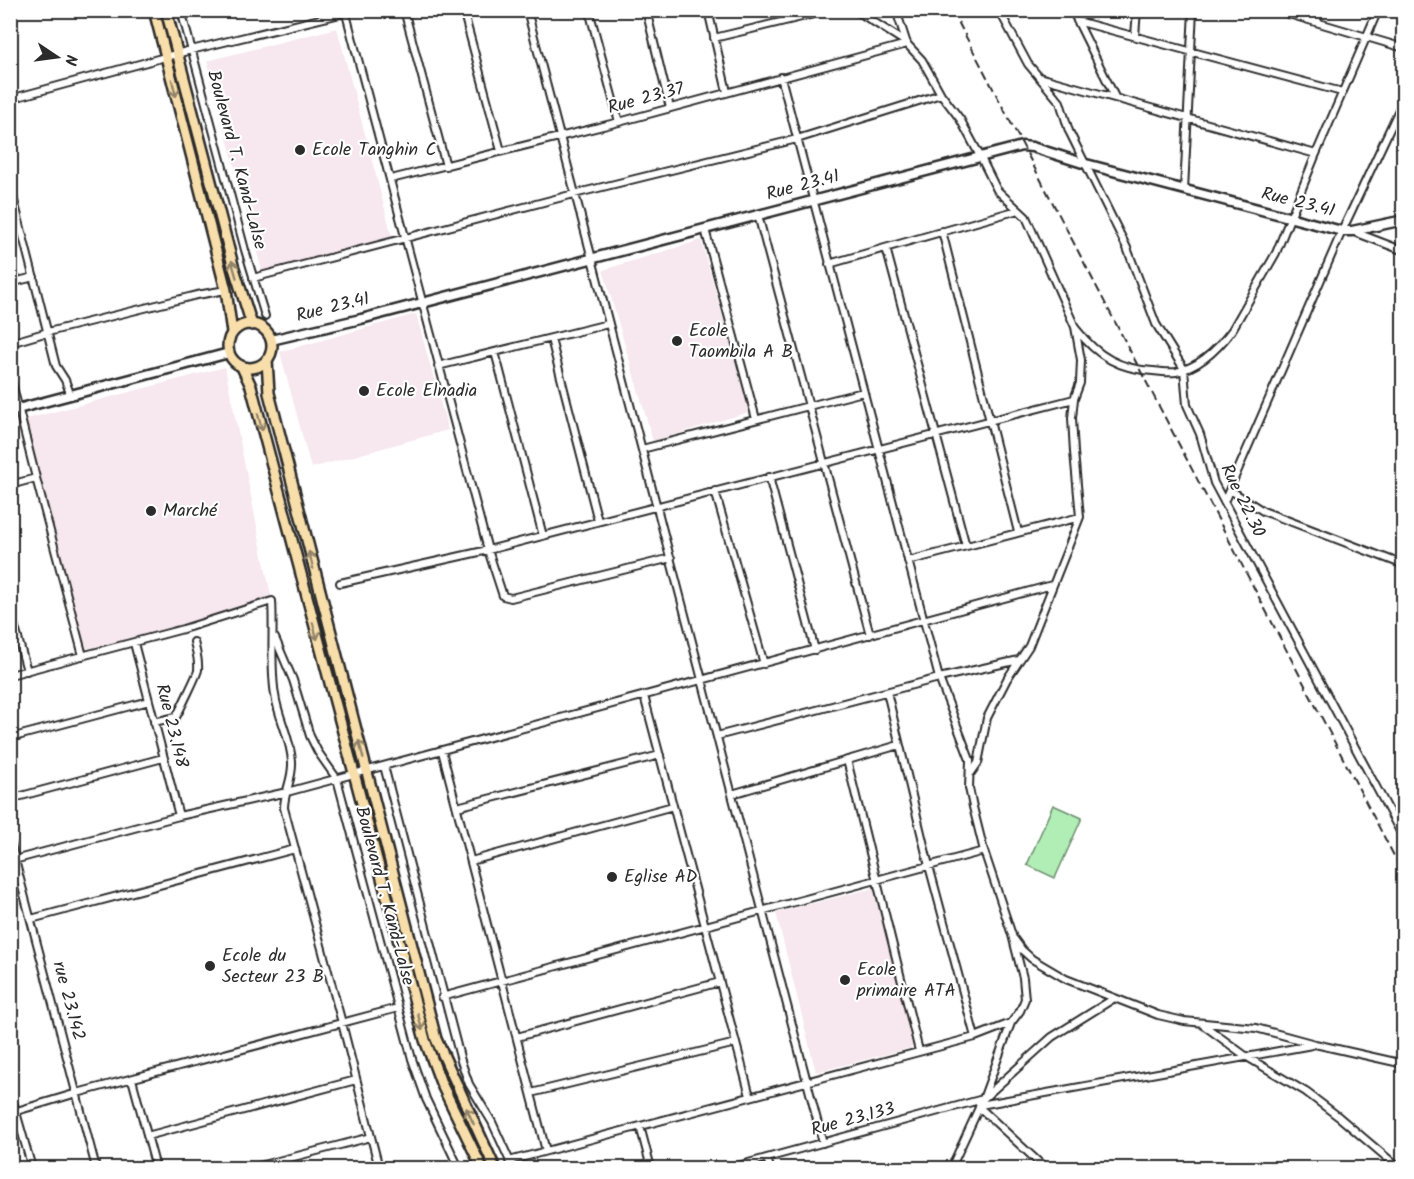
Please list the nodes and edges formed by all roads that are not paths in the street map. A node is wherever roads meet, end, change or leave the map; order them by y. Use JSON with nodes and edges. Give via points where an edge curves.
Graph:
{"nodes":[{"id":1,"x":154,"y":10,"type":"edge"},
{"id":2,"x":166,"y":10,"type":"edge"},
{"id":3,"x":181,"y":10,"type":"edge"},
{"id":4,"x":357,"y":10,"type":"edge"},
{"id":5,"x":404,"y":10,"type":"edge"},
{"id":6,"x":463,"y":10,"type":"edge"},
{"id":7,"x":527,"y":10,"type":"edge"},
{"id":8,"x":589,"y":10,"type":"edge"},
{"id":9,"x":646,"y":10,"type":"edge"},
{"id":10,"x":708,"y":10,"type":"edge"},
{"id":11,"x":831,"y":10,"type":"edge"},
{"id":12,"x":855,"y":10,"type":"edge"},
{"id":13,"x":896,"y":10,"type":"edge"},
{"id":14,"x":999,"y":10,"type":"edge"},
{"id":15,"x":1072,"y":10,"type":"edge"},
{"id":16,"x":1137,"y":10,"type":"edge"},
{"id":17,"x":1193,"y":10,"type":"edge"},
{"id":18,"x":1275,"y":10,"type":"edge"},
{"id":19,"x":1320,"y":10,"type":"edge"},
{"id":20,"x":1378,"y":10,"type":"edge"},
{"id":21,"x":345,"y":12,"type":"edge"},
{"id":22,"x":1077,"y":21,"type":"junction"},
{"id":23,"x":1316,"y":22,"type":"junction"},
{"id":24,"x":1135,"y":36,"type":"junction"},
{"id":25,"x":714,"y":38,"type":"junction"},
{"id":26,"x":1366,"y":38,"type":"junction"},
{"id":27,"x":908,"y":44,"type":"junction"},
{"id":28,"x":1404,"y":48,"type":"edge"},
{"id":29,"x":191,"y":50,"type":"junction"},
{"id":30,"x":1190,"y":51,"type":"junction"},
{"id":31,"x":177,"y":54,"type":"junction"},
{"id":32,"x":166,"y":57,"type":"junction"},
{"id":33,"x":781,"y":77,"type":"junction"},
{"id":34,"x":1038,"y":77,"type":"junction"},
{"id":35,"x":727,"y":92,"type":"junction"},
{"id":36,"x":1342,"y":92,"type":"junction"},
{"id":37,"x":941,"y":94,"type":"junction"},
{"id":38,"x":1115,"y":97,"type":"junction"},
{"id":39,"x":10,"y":99,"type":"edge"},
{"id":40,"x":1404,"y":99,"type":"edge"},
{"id":41,"x":670,"y":108,"type":"junction"},
{"id":42,"x":1186,"y":118,"type":"junction"},
{"id":43,"x":619,"y":122,"type":"junction"},
{"id":44,"x":560,"y":136,"type":"junction"},
{"id":45,"x":797,"y":139,"type":"junction"},
{"id":46,"x":501,"y":151,"type":"junction"},
{"id":47,"x":1316,"y":154,"type":"junction"},
{"id":48,"x":981,"y":156,"type":"junction"},
{"id":49,"x":1086,"y":164,"type":"junction"},
{"id":50,"x":446,"y":166,"type":"junction"},
{"id":51,"x":391,"y":179,"type":"junction"},
{"id":52,"x":10,"y":185,"type":"edge"},
{"id":53,"x":1184,"y":190,"type":"junction"},
{"id":54,"x":574,"y":194,"type":"junction"},
{"id":55,"x":813,"y":200,"type":"junction"},
{"id":56,"x":1018,"y":210,"type":"junction"},
{"id":57,"x":758,"y":215,"type":"junction"},
{"id":58,"x":1290,"y":218,"type":"junction"},
{"id":59,"x":1404,"y":220,"type":"edge"},
{"id":60,"x":705,"y":229,"type":"junction"},
{"id":61,"x":942,"y":231,"type":"junction"},
{"id":62,"x":1347,"y":231,"type":"junction"},
{"id":63,"x":405,"y":239,"type":"junction"},
{"id":64,"x":886,"y":248,"type":"junction"},
{"id":65,"x":1404,"y":251,"type":"edge"},
{"id":66,"x":590,"y":258,"type":"junction"},
{"id":67,"x":830,"y":264,"type":"junction"},
{"id":68,"x":34,"y":277,"type":"junction"},
{"id":69,"x":253,"y":278,"type":"junction"},
{"id":70,"x":10,"y":283,"type":"edge"},
{"id":71,"x":226,"y":290,"type":"junction"},
{"id":72,"x":423,"y":303,"type":"junction"},
{"id":73,"x":265,"y":316,"type":"dead end"},
{"id":74,"x":608,"y":324,"type":"junction"},
{"id":75,"x":252,"y":325,"type":"junction"},
{"id":76,"x":1075,"y":327,"type":"junction"},
{"id":77,"x":48,"y":332,"type":"junction"},
{"id":78,"x":232,"y":333,"type":"junction"},
{"id":79,"x":551,"y":339,"type":"junction"},
{"id":80,"x":271,"y":340,"type":"junction"},
{"id":81,"x":10,"y":343,"type":"edge"},
{"id":82,"x":495,"y":352,"type":"junction"},
{"id":83,"x":229,"y":353,"type":"junction"},
{"id":84,"x":267,"y":360,"type":"junction"},
{"id":85,"x":438,"y":366,"type":"junction"},
{"id":86,"x":242,"y":367,"type":"junction"},
{"id":87,"x":1184,"y":369,"type":"junction"},
{"id":88,"x":10,"y":375,"type":"edge"},
{"id":89,"x":863,"y":392,"type":"junction"},
{"id":90,"x":70,"y":396,"type":"junction"},
{"id":91,"x":1074,"y":399,"type":"junction"},
{"id":92,"x":808,"y":406,"type":"junction"},
{"id":93,"x":14,"y":410,"type":"edge"},
{"id":94,"x":756,"y":419,"type":"junction"},
{"id":95,"x":988,"y":420,"type":"junction"},
{"id":96,"x":936,"y":434,"type":"junction"},
{"id":97,"x":878,"y":448,"type":"junction"},
{"id":98,"x":642,"y":449,"type":"junction"},
{"id":99,"x":824,"y":463,"type":"junction"},
{"id":100,"x":769,"y":477,"type":"junction"},
{"id":101,"x":36,"y":478,"type":"junction"},
{"id":102,"x":10,"y":485,"type":"edge"},
{"id":103,"x":1230,"y":490,"type":"junction"},
{"id":104,"x":715,"y":491,"type":"junction"},
{"id":105,"x":1224,"y":502,"type":"junction"},
{"id":106,"x":657,"y":506,"type":"junction"},
{"id":107,"x":1080,"y":517,"type":"junction"},
{"id":108,"x":598,"y":522,"type":"junction"},
{"id":109,"x":1018,"y":532,"type":"junction"},
{"id":110,"x":543,"y":536,"type":"junction"},
{"id":111,"x":966,"y":546,"type":"junction"},
{"id":112,"x":488,"y":550,"type":"junction"},
{"id":113,"x":671,"y":558,"type":"junction"},
{"id":114,"x":908,"y":561,"type":"junction"},
{"id":115,"x":1404,"y":565,"type":"edge"},
{"id":116,"x":339,"y":583,"type":"dead end"},
{"id":117,"x":1052,"y":585,"type":"junction"},
{"id":118,"x":10,"y":609,"type":"edge"},
{"id":119,"x":923,"y":620,"type":"junction"},
{"id":120,"x":274,"y":635,"type":"junction"},
{"id":121,"x":870,"y":635,"type":"junction"},
{"id":122,"x":194,"y":642,"type":"dead end"},
{"id":123,"x":134,"y":643,"type":"junction"},
{"id":124,"x":815,"y":650,"type":"junction"},
{"id":125,"x":83,"y":656,"type":"junction"},
{"id":126,"x":1020,"y":659,"type":"junction"},
{"id":127,"x":764,"y":664,"type":"junction"},
{"id":128,"x":27,"y":671,"type":"junction"},
{"id":129,"x":10,"y":675,"type":"edge"},
{"id":130,"x":939,"y":678,"type":"junction"},
{"id":131,"x":702,"y":680,"type":"junction"},
{"id":132,"x":886,"y":692,"type":"junction"},
{"id":133,"x":644,"y":696,"type":"junction"},
{"id":134,"x":149,"y":701,"type":"junction"},
{"id":135,"x":154,"y":722,"type":"junction"},
{"id":136,"x":717,"y":736,"type":"junction"},
{"id":137,"x":10,"y":738,"type":"edge"},
{"id":138,"x":899,"y":745,"type":"junction"},
{"id":139,"x":442,"y":751,"type":"junction"},
{"id":140,"x":660,"y":755,"type":"junction"},
{"id":141,"x":164,"y":758,"type":"junction"},
{"id":142,"x":847,"y":760,"type":"junction"},
{"id":143,"x":384,"y":766,"type":"junction"},
{"id":144,"x":367,"y":771,"type":"junction"},
{"id":145,"x":971,"y":773,"type":"junction"},
{"id":146,"x":353,"y":775,"type":"junction"},
{"id":147,"x":337,"y":779,"type":"junction"},
{"id":148,"x":288,"y":792,"type":"junction"},
{"id":149,"x":732,"y":794,"type":"junction"},
{"id":150,"x":10,"y":799,"type":"edge"},
{"id":151,"x":674,"y":806,"type":"junction"},
{"id":152,"x":457,"y":807,"type":"junction"},
{"id":153,"x":179,"y":816,"type":"junction"},
{"id":154,"x":1404,"y":839,"type":"edge"},
{"id":155,"x":10,"y":841,"type":"edge"},
{"id":156,"x":295,"y":849,"type":"junction"},
{"id":157,"x":984,"y":851,"type":"junction"},
{"id":158,"x":13,"y":860,"type":"edge"},
{"id":159,"x":471,"y":861,"type":"junction"},
{"id":160,"x":929,"y":866,"type":"junction"},
{"id":161,"x":877,"y":880,"type":"junction"},
{"id":162,"x":762,"y":911,"type":"junction"},
{"id":163,"x":31,"y":919,"type":"junction"},
{"id":164,"x":705,"y":926,"type":"junction"},
{"id":165,"x":1012,"y":935,"type":"junction"},
{"id":166,"x":502,"y":981,"type":"junction"},
{"id":167,"x":720,"y":982,"type":"junction"},
{"id":168,"x":442,"y":997,"type":"junction"},
{"id":169,"x":1113,"y":999,"type":"junction"},
{"id":170,"x":398,"y":1008,"type":"junction"},
{"id":171,"x":342,"y":1023,"type":"junction"},
{"id":172,"x":1011,"y":1023,"type":"junction"},
{"id":173,"x":1202,"y":1023,"type":"junction"},
{"id":174,"x":517,"y":1037,"type":"junction"},
{"id":175,"x":975,"y":1037,"type":"junction"},
{"id":176,"x":736,"y":1042,"type":"junction"},
{"id":177,"x":1315,"y":1044,"type":"junction"},
{"id":178,"x":919,"y":1051,"type":"junction"},
{"id":179,"x":1247,"y":1057,"type":"junction"},
{"id":180,"x":1404,"y":1064,"type":"edge"},
{"id":181,"x":132,"y":1079,"type":"junction"},
{"id":182,"x":356,"y":1080,"type":"junction"},
{"id":183,"x":807,"y":1081,"type":"junction"},
{"id":184,"x":10,"y":1091,"type":"edge"},
{"id":185,"x":77,"y":1093,"type":"junction"},
{"id":186,"x":531,"y":1093,"type":"junction"},
{"id":187,"x":750,"y":1096,"type":"junction"},
{"id":188,"x":981,"y":1104,"type":"junction"},
{"id":189,"x":13,"y":1112,"type":"edge"},
{"id":190,"x":640,"y":1126,"type":"junction"},
{"id":191,"x":147,"y":1136,"type":"junction"},
{"id":192,"x":370,"y":1137,"type":"junction"},
{"id":193,"x":823,"y":1143,"type":"junction"},
{"id":194,"x":546,"y":1151,"type":"junction"},
{"id":195,"x":767,"y":1158,"type":"junction"},
{"id":196,"x":509,"y":1161,"type":"junction"},
{"id":197,"x":32,"y":1168,"type":"edge"},
{"id":198,"x":96,"y":1168,"type":"edge"},
{"id":199,"x":156,"y":1168,"type":"edge"},
{"id":200,"x":251,"y":1168,"type":"edge"},
{"id":201,"x":379,"y":1168,"type":"edge"},
{"id":202,"x":459,"y":1168,"type":"edge"},
{"id":203,"x":482,"y":1168,"type":"edge"},
{"id":204,"x":495,"y":1168,"type":"edge"},
{"id":205,"x":513,"y":1168,"type":"edge"},
{"id":206,"x":651,"y":1168,"type":"edge"},
{"id":207,"x":730,"y":1168,"type":"edge"},
{"id":208,"x":770,"y":1168,"type":"edge"},
{"id":209,"x":951,"y":1168,"type":"edge"},
{"id":210,"x":1045,"y":1168,"type":"edge"},
{"id":211,"x":1399,"y":1168,"type":"edge"}],
"edges":[{"from":1,"to":32,"type":"main road"},
{"from":2,"to":31,"type":"main road"},
{"from":3,"to":29,"type":"street","name":"Boulevard T. Kand-Lalse"},
{"from":4,"to":21,"type":"street"},
{"from":5,"to":50,"type":"street"},
{"from":6,"to":46,"type":"street"},
{"from":7,"to":44,"type":"street"},
{"from":8,"to":43,"type":"street"},
{"from":9,"to":41,"type":"street"},
{"from":10,"to":25,"type":"street"},
{"from":11,"to":25,"type":"street"},
{"from":12,"to":27,"type":"street"},
{"from":13,"to":27,"type":"street"},
{"from":14,"to":34,"type":"street","name":"Rue 22.30"},
{"from":15,"to":22,"type":"street"},
{"from":16,"to":24,"type":"street"},
{"from":17,"to":30,"type":"street"},
{"from":18,"to":23,"type":"street"},
{"from":19,"to":23,"type":"street"},
{"from":20,"to":26,"type":"street"},
{"from":21,"to":29,"type":"street"},
{"from":21,"to":51,"type":"street"},
{"from":22,"to":24,"type":"street"},
{"from":22,"to":38,"type":"street"},
{"from":23,"to":26,"type":"street"},
{"from":24,"to":30,"type":"street"},
{"from":25,"to":35,"type":"street"},
{"from":26,"to":28,"type":"street"},
{"from":26,"to":36,"type":"street"},
{"from":27,"to":33,"type":"street","name":"Rue 23.37"},
{"from":27,"to":37,"type":"street"},
{"from":29,"to":31,"type":"street"},
{"from":29,"to":69,"type":"street","name":"Boulevard T. Kand-Lalse"},
{"from":30,"to":36,"type":"street"},
{"from":30,"to":42,"type":"street"},
{"from":31,"to":32,"type":"street"},
{"from":75,"to":31,"type":"main road","one_way":true},
{"from":32,"to":39,"type":"street"},
{"from":32,"to":71,"type":"main road","one_way":true},
{"from":33,"to":35,"type":"street","name":"Rue 23.37"},
{"from":33,"to":45,"type":"street"},
{"from":34,"to":38,"type":"street"},
{"from":34,"to":49,"type":"street","name":"Rue 22.30","via":[[1060,102]]},
{"from":35,"to":41,"type":"street","name":"Rue 23.37"},
{"from":36,"to":47,"type":"street"},
{"from":37,"to":45,"type":"street"},
{"from":37,"to":48,"type":"street"},
{"from":38,"to":42,"type":"street"},
{"from":40,"to":62,"type":"street"},
{"from":41,"to":43,"type":"street","name":"Rue 23.37"},
{"from":42,"to":47,"type":"street"},
{"from":42,"to":53,"type":"street"},
{"from":43,"to":44,"type":"street","name":"Rue 23.37"},
{"from":44,"to":46,"type":"street","name":"Rue 23.37"},
{"from":44,"to":54,"type":"street"},
{"from":45,"to":54,"type":"street"},
{"from":45,"to":55,"type":"street"},
{"from":46,"to":50,"type":"street","name":"Rue 23.37"},
{"from":47,"to":58,"type":"street"},
{"from":48,"to":49,"type":"street","name":"Rue 23.41","via":[[1022,146]]},
{"from":48,"to":55,"type":"street","name":"Rue 23.41"},
{"from":48,"to":56,"type":"street","via":[[997,190]]},
{"from":49,"to":53,"type":"street","name":"Rue 23.41"},
{"from":49,"to":87,"type":"street","name":"Rue 22.30","via":[[1127,248],[1158,330]]},
{"from":50,"to":51,"type":"street","name":"Rue 23.37"},
{"from":51,"to":63,"type":"street"},
{"from":52,"to":68,"type":"street"},
{"from":53,"to":58,"type":"street","name":"Rue 23.41"},
{"from":54,"to":63,"type":"street"},
{"from":54,"to":66,"type":"street"},
{"from":55,"to":57,"type":"street","name":"Rue 23.41"},
{"from":55,"to":67,"type":"street"},
{"from":56,"to":61,"type":"street"},
{"from":56,"to":76,"type":"street","via":[[1029,222]]},
{"from":57,"to":60,"type":"street","name":"Rue 23.41"},
{"from":57,"to":92,"type":"street"},
{"from":58,"to":62,"type":"street","name":"Rue 23.41"},
{"from":58,"to":87,"type":"street","via":[[1232,330],[1210,354]]},
{"from":59,"to":62,"type":"street"},
{"from":60,"to":66,"type":"street","name":"Rue 23.41"},
{"from":60,"to":94,"type":"street"},
{"from":61,"to":64,"type":"street"},
{"from":61,"to":95,"type":"street"},
{"from":62,"to":65,"type":"street"},
{"from":62,"to":103,"type":"street"},
{"from":63,"to":69,"type":"street"},
{"from":63,"to":72,"type":"street"},
{"from":64,"to":67,"type":"street"},
{"from":64,"to":96,"type":"street"},
{"from":66,"to":72,"type":"street","name":"Rue 23.41"},
{"from":66,"to":74,"type":"street"},
{"from":67,"to":89,"type":"street"},
{"from":68,"to":70,"type":"street"},
{"from":68,"to":77,"type":"street"},
{"from":69,"to":73,"type":"street","name":"Boulevard T. Kand-Lalse"},
{"from":71,"to":77,"type":"street"},
{"from":71,"to":78,"type":"main road"},
{"from":72,"to":80,"type":"street","name":"Rue 23.41"},
{"from":72,"to":85,"type":"street"},
{"from":74,"to":79,"type":"street"},
{"from":74,"to":98,"type":"street"},
{"from":75,"to":78,"type":"main road"},
{"from":75,"to":80,"type":"main road","via":[[264,330]]},
{"from":76,"to":87,"type":"street","via":[[1103,356],[1126,368],[1167,372]]},
{"from":76,"to":91,"type":"street","via":[[1081,360],[1080,383]]},
{"from":77,"to":81,"type":"street"},
{"from":77,"to":90,"type":"street","via":[[56,366]]},
{"from":78,"to":83,"type":"main road"},
{"from":79,"to":82,"type":"street"},
{"from":79,"to":108,"type":"street"},
{"from":80,"to":84,"type":"main road"},
{"from":82,"to":85,"type":"street"},
{"from":82,"to":110,"type":"street"},
{"from":83,"to":86,"type":"main road"},
{"from":83,"to":90,"type":"street"},
{"from":84,"to":86,"type":"main road","via":[[255,368]]},
{"from":144,"to":84,"type":"main road","one_way":true,"via":[[269,393]]},
{"from":85,"to":112,"type":"street"},
{"from":86,"to":146,"type":"main road","one_way":true,"via":[[251,386]]},
{"from":87,"to":105,"type":"street","name":"Rue 22.30","via":[[1187,405]]},
{"from":88,"to":93,"type":"street"},
{"from":89,"to":92,"type":"street"},
{"from":89,"to":97,"type":"street"},
{"from":90,"to":93,"type":"street"},
{"from":91,"to":95,"type":"street"},
{"from":91,"to":107,"type":"street"},
{"from":92,"to":94,"type":"street"},
{"from":92,"to":99,"type":"street"},
{"from":93,"to":101,"type":"street"},
{"from":94,"to":98,"type":"street"},
{"from":95,"to":96,"type":"street"},
{"from":95,"to":109,"type":"street"},
{"from":96,"to":97,"type":"street"},
{"from":96,"to":111,"type":"street"},
{"from":97,"to":99,"type":"street"},
{"from":97,"to":114,"type":"street"},
{"from":98,"to":106,"type":"street"},
{"from":99,"to":100,"type":"street"},
{"from":99,"to":121,"type":"street"},
{"from":100,"to":104,"type":"street"},
{"from":100,"to":124,"type":"street"},
{"from":101,"to":102,"type":"street"},
{"from":101,"to":125,"type":"street"},
{"from":103,"to":105,"type":"street"},
{"from":103,"to":115,"type":"street","via":[[1263,511]]},
{"from":104,"to":106,"type":"street"},
{"from":104,"to":127,"type":"street"},
{"from":105,"to":154,"type":"street","name":"Rue 22.30"},
{"from":106,"to":108,"type":"street"},
{"from":106,"to":113,"type":"street"},
{"from":107,"to":109,"type":"street"},
{"from":107,"to":117,"type":"street"},
{"from":108,"to":110,"type":"street"},
{"from":109,"to":111,"type":"street"},
{"from":110,"to":112,"type":"street"},
{"from":111,"to":114,"type":"street"},
{"from":112,"to":113,"type":"street","via":[[503,596],[508,598]]},
{"from":112,"to":116,"type":"street"},
{"from":113,"to":131,"type":"street"},
{"from":114,"to":119,"type":"street"},
{"from":117,"to":119,"type":"street"},
{"from":117,"to":126,"type":"street","via":[[1029,646]]},
{"from":118,"to":128,"type":"street"},
{"from":119,"to":121,"type":"street"},
{"from":119,"to":130,"type":"street"},
{"from":120,"to":123,"type":"street","via":[[272,601]]},
{"from":120,"to":147,"type":"street","name":"Boulevard T. Kand-Lalse","via":[[310,736]]},
{"from":120,"to":148,"type":"street","via":[[274,692],[290,742],[292,763]]},
{"from":121,"to":124,"type":"street"},
{"from":122,"to":135,"type":"street","via":[[198,672],[182,708],[176,717]]},
{"from":123,"to":125,"type":"street"},
{"from":123,"to":134,"type":"street","name":"Rue 23.148"},
{"from":124,"to":127,"type":"street"},
{"from":125,"to":128,"type":"street"},
{"from":126,"to":130,"type":"street"},
{"from":126,"to":145,"type":"street","via":[[987,718],[978,763]]},
{"from":127,"to":131,"type":"street"},
{"from":128,"to":129,"type":"street"},
{"from":130,"to":132,"type":"street"},
{"from":130,"to":145,"type":"street","via":[[968,753]]},
{"from":131,"to":133,"type":"street"},
{"from":131,"to":136,"type":"street"},
{"from":132,"to":136,"type":"street"},
{"from":132,"to":138,"type":"street"},
{"from":133,"to":139,"type":"street"},
{"from":133,"to":140,"type":"street"},
{"from":134,"to":135,"type":"street","name":"Rue 23.148"},
{"from":134,"to":137,"type":"street"},
{"from":135,"to":141,"type":"street","name":"Rue 23.148"},
{"from":136,"to":149,"type":"street"},
{"from":138,"to":142,"type":"street"},
{"from":138,"to":160,"type":"street"},
{"from":139,"to":143,"type":"street"},
{"from":139,"to":152,"type":"street"},
{"from":140,"to":151,"type":"street"},
{"from":140,"to":152,"type":"street"},
{"from":141,"to":150,"type":"street"},
{"from":141,"to":153,"type":"street","name":"Rue 23.148"},
{"from":142,"to":149,"type":"street"},
{"from":142,"to":161,"type":"street"},
{"from":143,"to":144,"type":"street"},
{"from":143,"to":168,"type":"street"},
{"from":144,"to":146,"type":"street"},
{"from":204,"to":144,"type":"main road","one_way":true,"via":[[436,1039]]},
{"from":145,"to":157,"type":"street","via":[[969,788]]},
{"from":146,"to":147,"type":"street"},
{"from":146,"to":203,"type":"main road","one_way":true,"via":[[425,1040]]},
{"from":147,"to":148,"type":"street"},
{"from":147,"to":170,"type":"street","name":"Boulevard T. Kand-Lalse"},
{"from":148,"to":153,"type":"street"},
{"from":148,"to":156,"type":"street","via":[[284,808]]},
{"from":149,"to":162,"type":"street"},
{"from":151,"to":159,"type":"street"},
{"from":151,"to":164,"type":"street"},
{"from":152,"to":159,"type":"street"},
{"from":153,"to":158,"type":"street"},
{"from":155,"to":158,"type":"street","name":"rue 23.142"},
{"from":156,"to":163,"type":"street"},
{"from":156,"to":171,"type":"street"},
{"from":157,"to":160,"type":"street"},
{"from":157,"to":165,"type":"street"},
{"from":158,"to":163,"type":"street","name":"rue 23.142"},
{"from":159,"to":166,"type":"street"},
{"from":160,"to":161,"type":"street"},
{"from":160,"to":175,"type":"street"},
{"from":161,"to":162,"type":"street"},
{"from":161,"to":178,"type":"street"},
{"from":162,"to":164,"type":"street"},
{"from":162,"to":183,"type":"street"},
{"from":163,"to":185,"type":"street","name":"rue 23.142"},
{"from":164,"to":166,"type":"street"},
{"from":164,"to":167,"type":"street"},
{"from":165,"to":169,"type":"street","via":[[1022,950],[1051,971]]},
{"from":165,"to":172,"type":"street","via":[[1025,999]]},
{"from":166,"to":168,"type":"street"},
{"from":166,"to":174,"type":"street"},
{"from":167,"to":174,"type":"street"},
{"from":167,"to":176,"type":"street"},
{"from":168,"to":196,"type":"street","via":[[469,1084]]},
{"from":169,"to":173,"type":"street","via":[[1158,1015]]},
{"from":169,"to":188,"type":"street","via":[[1052,1037]]},
{"from":170,"to":171,"type":"street"},
{"from":170,"to":202,"type":"street","name":"Boulevard T. Kand-Lalse","via":[[422,1089]]},
{"from":171,"to":181,"type":"street"},
{"from":171,"to":182,"type":"street"},
{"from":172,"to":175,"type":"street"},
{"from":172,"to":188,"type":"street"},
{"from":173,"to":177,"type":"street","via":[[1256,1028]]},
{"from":173,"to":179,"type":"street"},
{"from":174,"to":186,"type":"street"},
{"from":175,"to":178,"type":"street"},
{"from":176,"to":186,"type":"street"},
{"from":176,"to":187,"type":"street"},
{"from":177,"to":179,"type":"street","name":"Rue 23.133"},
{"from":177,"to":180,"type":"street"},
{"from":178,"to":183,"type":"street"},
{"from":179,"to":188,"type":"street","name":"Rue 23.133"},
{"from":179,"to":211,"type":"street","via":[[1306,1092]]},
{"from":181,"to":185,"type":"street"},
{"from":181,"to":191,"type":"street"},
{"from":182,"to":191,"type":"street"},
{"from":182,"to":192,"type":"street"},
{"from":183,"to":187,"type":"street"},
{"from":183,"to":193,"type":"street"},
{"from":184,"to":189,"type":"street"},
{"from":185,"to":189,"type":"street"},
{"from":185,"to":198,"type":"street","name":"rue 23.142"},
{"from":186,"to":194,"type":"street"},
{"from":187,"to":190,"type":"street"},
{"from":188,"to":193,"type":"street","name":"Rue 23.133"},
{"from":188,"to":209,"type":"street"},
{"from":188,"to":210,"type":"street"},
{"from":189,"to":197,"type":"street"},
{"from":190,"to":194,"type":"street"},
{"from":190,"to":206,"type":"street"},
{"from":191,"to":199,"type":"street"},
{"from":192,"to":200,"type":"street"},
{"from":192,"to":201,"type":"street"},
{"from":193,"to":195,"type":"street","name":"Rue 23.133"},
{"from":194,"to":196,"type":"street"},
{"from":195,"to":207,"type":"street","name":"Rue 23.133"},
{"from":195,"to":208,"type":"street"},
{"from":196,"to":205,"type":"street"}]}
